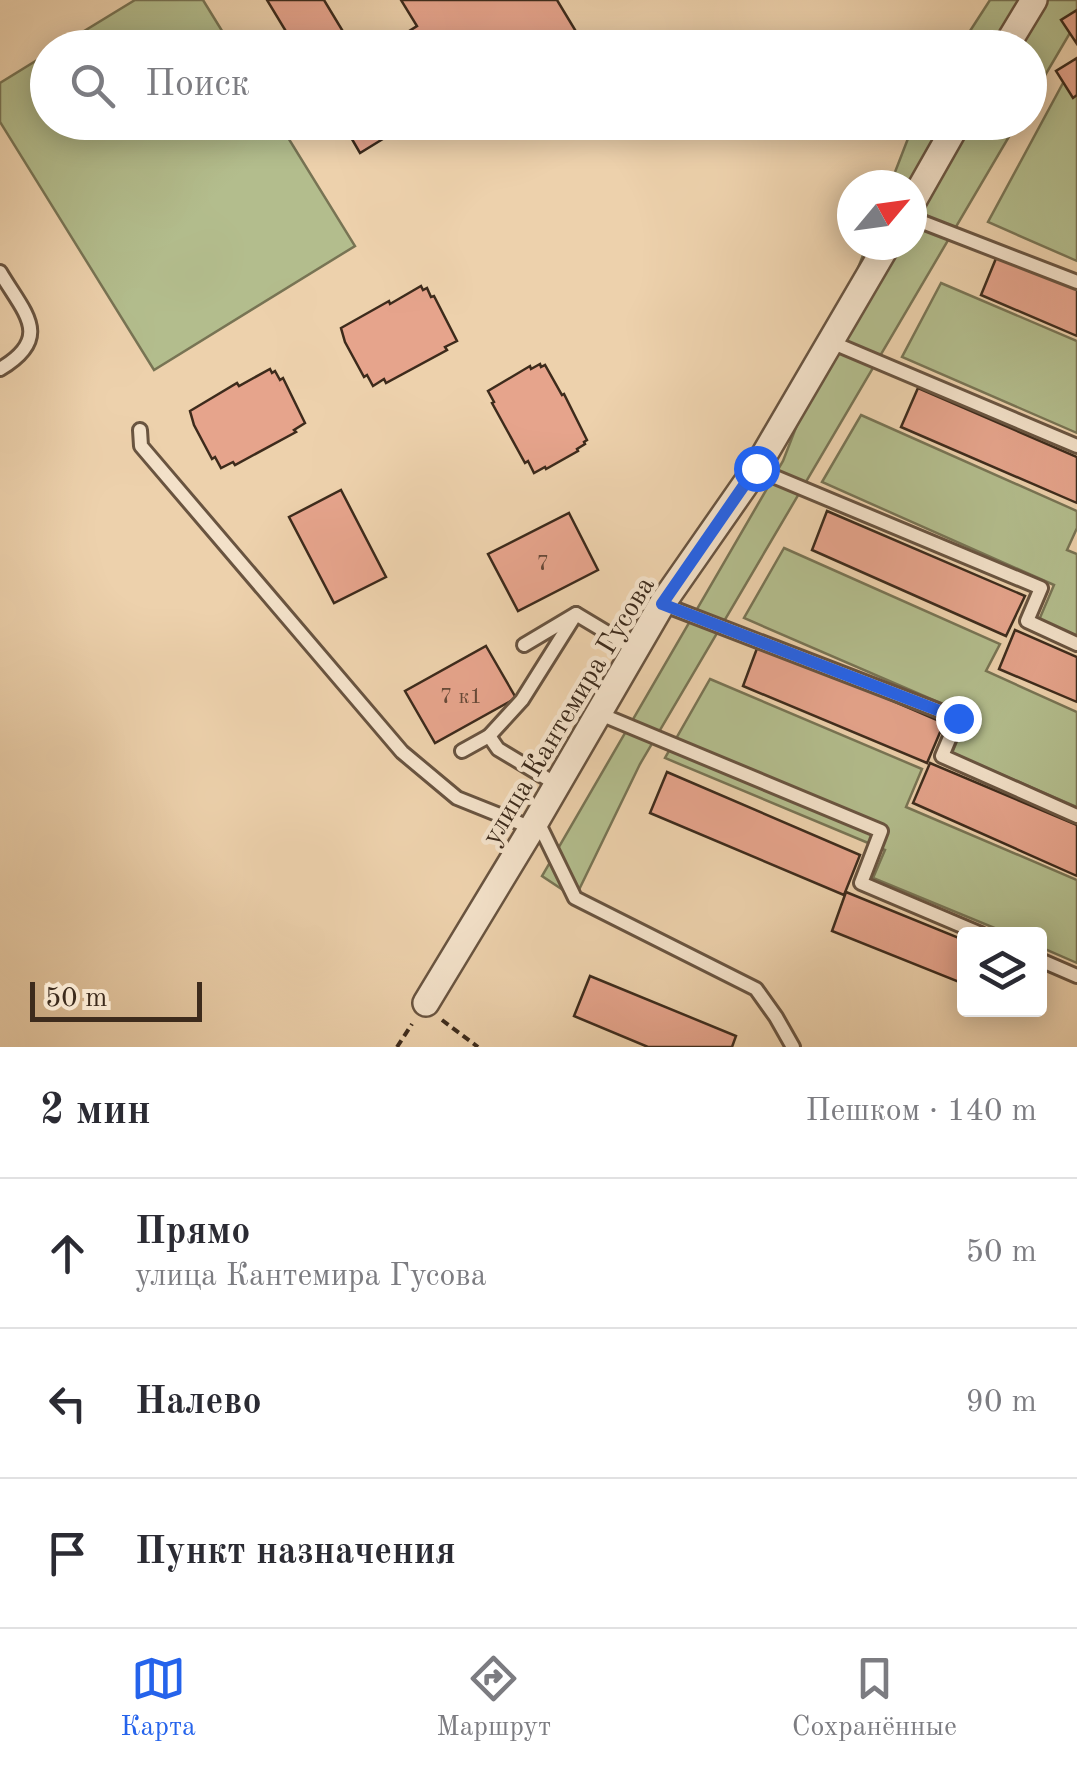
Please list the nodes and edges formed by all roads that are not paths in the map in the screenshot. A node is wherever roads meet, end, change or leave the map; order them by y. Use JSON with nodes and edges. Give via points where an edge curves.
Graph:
{"nodes":[{"id":1,"x":1034,"y":0,"type":"edge"},
{"id":2,"x":1016,"y":30,"type":"edge"},
{"id":3,"x":948,"y":140,"type":"edge"},
{"id":4,"x":927,"y":177,"type":"edge"},
{"id":5,"x":927,"y":224,"type":"edge"},
{"id":6,"x":878,"y":260,"type":"edge"},
{"id":7,"x":0,"y":272,"type":"edge"},
{"id":8,"x":1077,"y":282,"type":"edge"},
{"id":9,"x":830,"y":342,"type":"junction"},
{"id":10,"x":0,"y":369,"type":"edge"},
{"id":11,"x":140,"y":430,"type":"dead end"},
{"id":12,"x":1077,"y":446,"type":"edge"},
{"id":13,"x":756,"y":468,"type":"junction"},
{"id":14,"x":662,"y":604,"type":"junction"},
{"id":15,"x":576,"y":614,"type":"junction"},
{"id":16,"x":1077,"y":644,"type":"edge"},
{"id":17,"x":524,"y":645,"type":"dead end"},
{"id":18,"x":636,"y":650,"type":"junction"},
{"id":19,"x":600,"y":714,"type":"junction"},
{"id":20,"x":489,"y":736,"type":"junction"},
{"id":21,"x":462,"y":751,"type":"dead end"},
{"id":22,"x":556,"y":784,"type":"junction"},
{"id":23,"x":1077,"y":816,"type":"edge"},
{"id":24,"x":535,"y":824,"type":"junction"},
{"id":25,"x":965,"y":927,"type":"edge"},
{"id":26,"x":1047,"y":963,"type":"edge"},
{"id":27,"x":1077,"y":976,"type":"edge"},
{"id":28,"x":425,"y":1004,"type":"road end"},
{"id":29,"x":793,"y":1047,"type":"edge"}],
"edges":[{"from":1,"to":2,"type":"street"},
{"from":3,"to":4,"type":"street"},
{"from":5,"to":8,"type":"lane"},
{"from":6,"to":9,"type":"street","name":"улица Кантемира Гусова"},
{"from":7,"to":10,"type":"lane","via":[[32,325],[30,342]]},
{"from":9,"to":12,"type":"lane"},
{"from":9,"to":13,"type":"street","name":"улица Кантемира Гусова"},
{"from":11,"to":24,"type":"lane","via":[[141,446],[402,752],[457,798]]},
{"from":13,"to":14,"type":"street","name":"улица Кантемира Гусова"},
{"from":13,"to":16,"type":"lane","via":[[1041,588],[1026,622]]},
{"from":14,"to":18,"type":"street","name":"улица Кантемира Гусова"},
{"from":14,"to":23,"type":"lane","via":[[958,718],[942,756]]},
{"from":15,"to":17,"type":"lane"},
{"from":15,"to":18,"type":"lane"},
{"from":15,"to":20,"type":"lane","via":[[522,700]]},
{"from":18,"to":19,"type":"street","name":"улица Кантемира Гусова"},
{"from":19,"to":22,"type":"street","name":"улица Кантемира Гусова"},
{"from":19,"to":25,"type":"lane","via":[[881,830],[861,883]]},
{"from":20,"to":21,"type":"lane"},
{"from":20,"to":22,"type":"lane","via":[[498,749]]},
{"from":22,"to":24,"type":"street","name":"улица Кантемира Гусова"},
{"from":24,"to":28,"type":"street","name":"улица Кантемира Гусова"},
{"from":24,"to":29,"type":"lane","via":[[576,898],[756,989]]},
{"from":26,"to":27,"type":"lane"}]}
